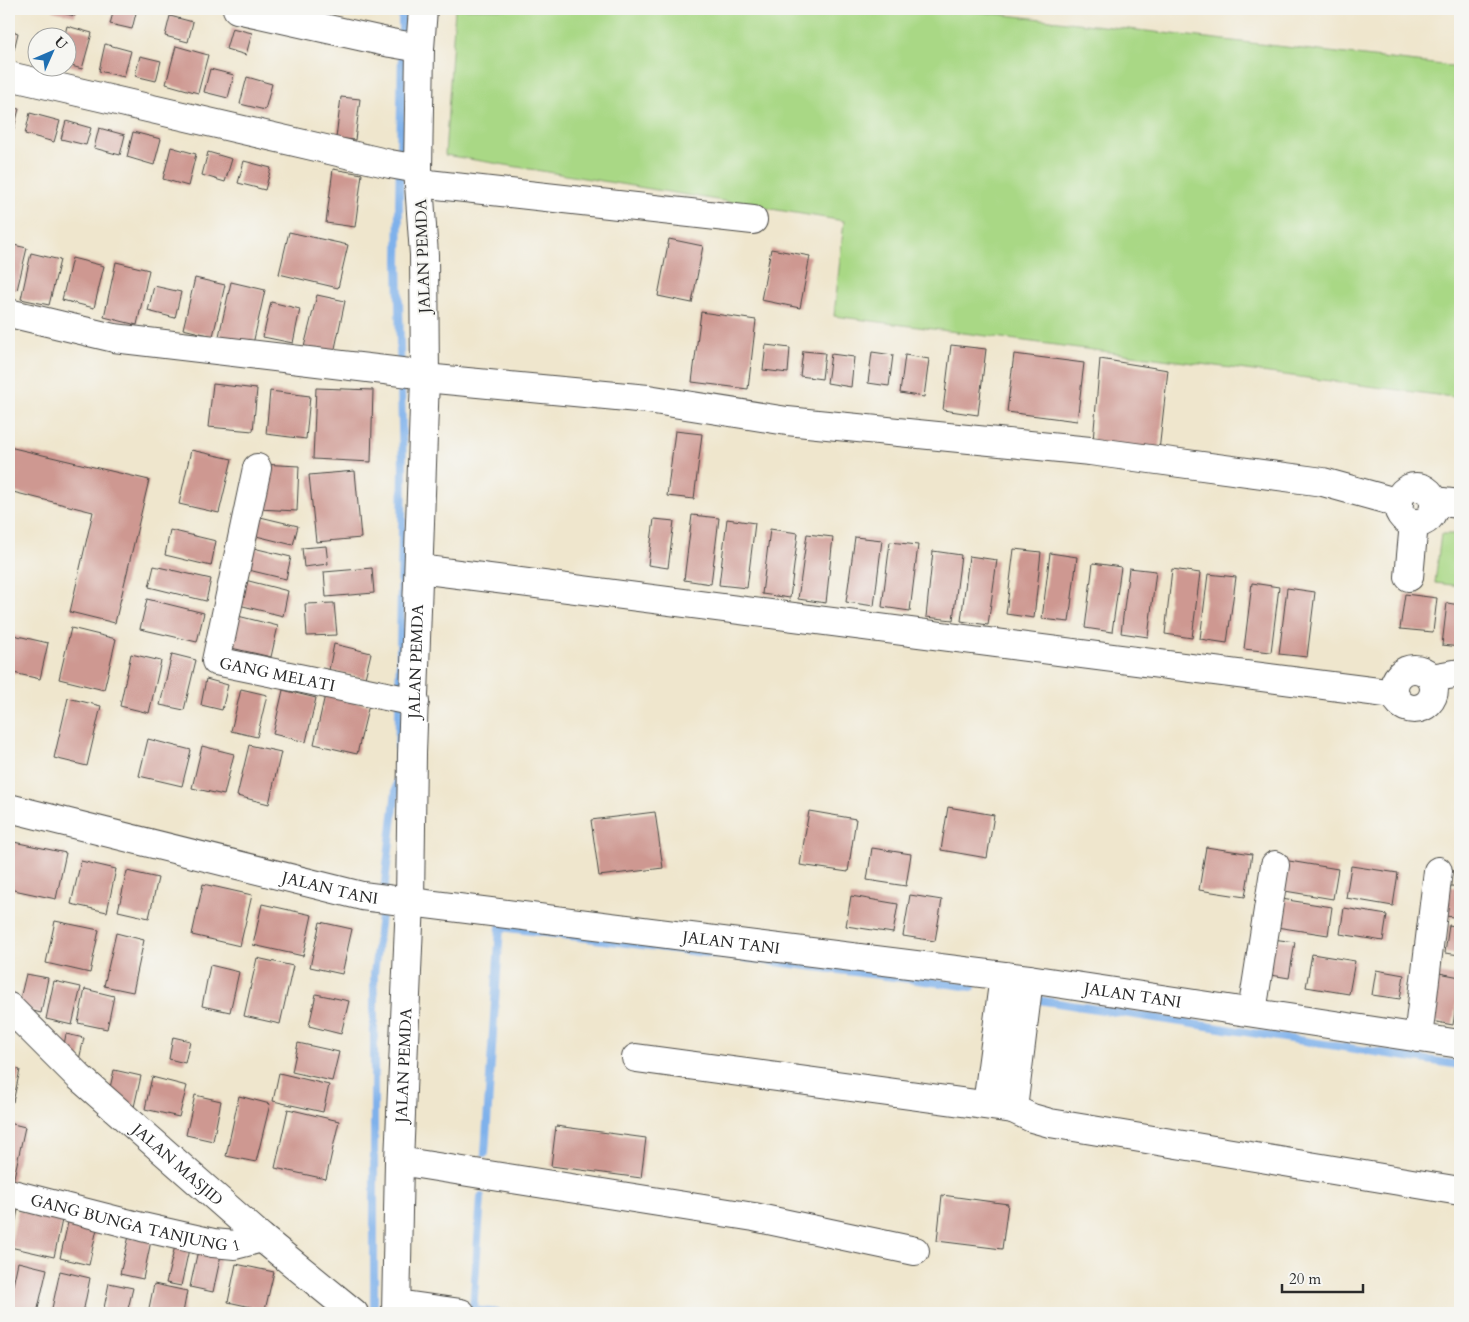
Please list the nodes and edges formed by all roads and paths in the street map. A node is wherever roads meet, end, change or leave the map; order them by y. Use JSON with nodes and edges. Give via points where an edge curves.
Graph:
{"nodes":[{"id":1,"x":237,"y":9,"type":"edge"},
{"id":2,"x":423,"y":9,"type":"edge"},
{"id":3,"x":407,"y":46,"type":"junction"},
{"id":4,"x":9,"y":76,"type":"edge"},
{"id":5,"x":409,"y":171,"type":"junction"},
{"id":6,"x":753,"y":220,"type":"dead end"},
{"id":7,"x":9,"y":312,"type":"edge"},
{"id":8,"x":414,"y":374,"type":"junction"},
{"id":9,"x":257,"y":468,"type":"dead end"},
{"id":10,"x":1447,"y":502,"type":"edge"},
{"id":11,"x":1406,"y":513,"type":"junction"},
{"id":12,"x":419,"y":569,"type":"junction"},
{"id":13,"x":1409,"y":577,"type":"dead end"},
{"id":14,"x":1460,"y":673,"type":"edge"},
{"id":15,"x":415,"y":702,"type":"junction"},
{"id":16,"x":9,"y":808,"type":"edge"},
{"id":17,"x":1275,"y":865,"type":"dead end"},
{"id":18,"x":1438,"y":871,"type":"dead end"},
{"id":19,"x":402,"y":900,"type":"junction"},
{"id":20,"x":1016,"y":978,"type":"junction"},
{"id":21,"x":9,"y":1007,"type":"edge"},
{"id":22,"x":1252,"y":1012,"type":"junction"},
{"id":23,"x":1418,"y":1038,"type":"junction"},
{"id":24,"x":1460,"y":1044,"type":"edge"},
{"id":25,"x":636,"y":1058,"type":"dead end"},
{"id":26,"x":1000,"y":1107,"type":"junction"},
{"id":27,"x":399,"y":1161,"type":"junction"},
{"id":28,"x":1460,"y":1191,"type":"edge"},
{"id":29,"x":9,"y":1193,"type":"edge"},
{"id":30,"x":262,"y":1238,"type":"junction"},
{"id":31,"x":915,"y":1251,"type":"dead end"},
{"id":32,"x":397,"y":1309,"type":"edge"},
{"id":33,"x":354,"y":1313,"type":"edge"},
{"id":34,"x":461,"y":1313,"type":"edge"}],
"edges":[{"from":1,"to":3,"type":"street"},
{"from":2,"to":3,"type":"street","name":"JALAN PEMDA"},
{"from":3,"to":5,"type":"street","name":"JALAN PEMDA"},
{"from":4,"to":5,"type":"street"},
{"from":5,"to":6,"type":"street"},
{"from":5,"to":8,"type":"street","name":"JALAN PEMDA","via":[[424,255]]},
{"from":7,"to":8,"type":"street","via":[[114,338]]},
{"from":8,"to":11,"type":"street","via":[[648,399],[787,421],[1090,451],[1323,482]]},
{"from":8,"to":12,"type":"street","name":"JALAN PEMDA"},
{"from":9,"to":15,"type":"street","name":"GANG MELATI","via":[[216,661]]},
{"from":10,"to":11,"type":"street","via":[[1423,521]]},
{"from":11,"to":13,"type":"street"},
{"from":12,"to":14,"type":"street","via":[[1394,694],[1401,706],[1415,710],[1428,704],[1434,692],[1431,678]]},
{"from":12,"to":15,"type":"street","name":"JALAN PEMDA"},
{"from":15,"to":19,"type":"street","name":"JALAN PEMDA"},
{"from":16,"to":19,"type":"street","name":"JALAN TANI","via":[[362,896]]},
{"from":17,"to":22,"type":"street"},
{"from":18,"to":23,"type":"street"},
{"from":19,"to":20,"type":"street","name":"JALAN TANI"},
{"from":19,"to":27,"type":"street","name":"JALAN PEMDA"},
{"from":20,"to":22,"type":"street","name":"JALAN TANI"},
{"from":20,"to":26,"type":"street"},
{"from":21,"to":30,"type":"street","name":"JALAN MASJID","via":[[79,1077]]},
{"from":22,"to":23,"type":"street","name":"JALAN TANI"},
{"from":23,"to":24,"type":"street","name":"JALAN TANI"},
{"from":25,"to":26,"type":"street"},
{"from":26,"to":28,"type":"street","via":[[1050,1123]]},
{"from":27,"to":31,"type":"street","via":[[754,1218]]},
{"from":27,"to":32,"type":"street","name":"JALAN PEMDA"},
{"from":29,"to":30,"type":"street","name":"GANG BUNGA TANJUNG 1","via":[[213,1243],[235,1244]]},
{"from":30,"to":33,"type":"street","name":"JALAN MASJID"},
{"from":32,"to":34,"type":"street"}]}
